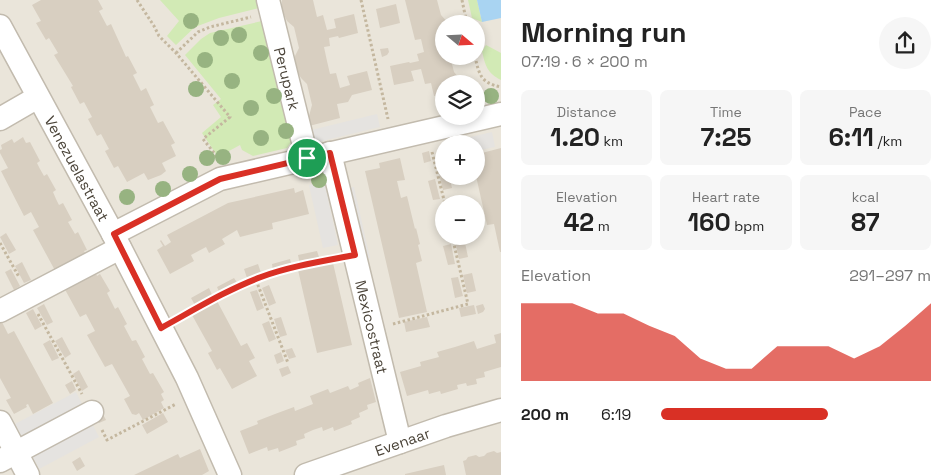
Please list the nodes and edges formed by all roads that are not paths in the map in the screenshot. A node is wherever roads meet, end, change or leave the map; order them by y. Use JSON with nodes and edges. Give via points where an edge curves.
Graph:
{"nodes":[{"id":1,"x":270,"y":6,"type":"edge"},
{"id":2,"x":0,"y":26,"type":"edge"},
{"id":3,"x":38,"y":97,"type":"junction"},
{"id":4,"x":501,"y":114,"type":"edge"},
{"id":5,"x":0,"y":119,"type":"edge"},
{"id":6,"x":330,"y":153,"type":"junction"},
{"id":7,"x":307,"y":158,"type":"junction"},
{"id":8,"x":117,"y":241,"type":"junction"},
{"id":9,"x":0,"y":311,"type":"edge"},
{"id":10,"x":501,"y":410,"type":"edge"},
{"id":11,"x":92,"y":412,"type":"road end"},
{"id":12,"x":0,"y":422,"type":"edge"},
{"id":13,"x":400,"y":442,"type":"junction"},
{"id":14,"x":8,"y":457,"type":"edge"},
{"id":15,"x":28,"y":475,"type":"edge"},
{"id":16,"x":230,"y":475,"type":"edge"},
{"id":17,"x":306,"y":475,"type":"edge"}],
"edges":[{"from":1,"to":7,"type":"street","name":"Perupark"},
{"from":2,"to":3,"type":"street","name":"Venezuelastraat"},
{"from":3,"to":5,"type":"street"},
{"from":3,"to":8,"type":"street","name":"Venezuelastraat"},
{"from":4,"to":6,"type":"street"},
{"from":6,"to":7,"type":"street"},
{"from":6,"to":13,"type":"street","name":"Mexicostraat"},
{"from":7,"to":8,"type":"street","via":[[220,179]]},
{"from":8,"to":9,"type":"street"},
{"from":8,"to":16,"type":"street","name":"Venezuelastraat"},
{"from":10,"to":13,"type":"street","name":"Evenaar"},
{"from":11,"to":14,"type":"street"},
{"from":12,"to":14,"type":"street"},
{"from":13,"to":17,"type":"street","name":"Evenaar"},
{"from":14,"to":15,"type":"street"}]}
